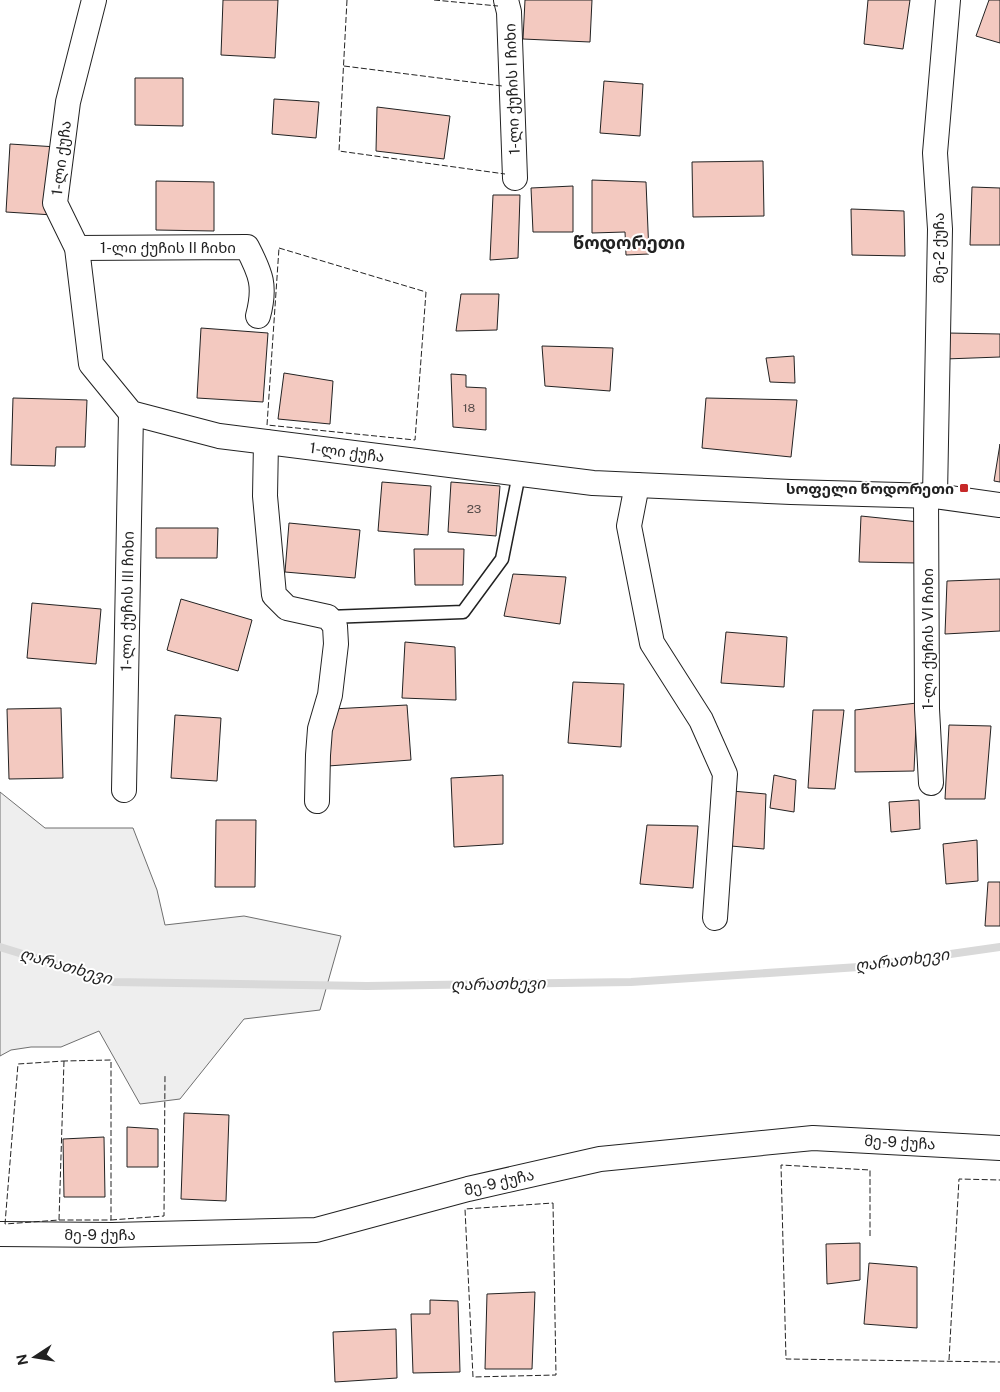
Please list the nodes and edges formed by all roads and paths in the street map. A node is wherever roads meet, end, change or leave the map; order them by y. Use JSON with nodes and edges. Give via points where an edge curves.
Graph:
{"nodes":[{"id":1,"x":94,"y":0,"type":"edge"},
{"id":2,"x":506,"y":0,"type":"edge"},
{"id":3,"x":948,"y":0,"type":"edge"},
{"id":4,"x":515,"y":178,"type":"dead end"},
{"id":5,"x":77,"y":248,"type":"junction"},
{"id":6,"x":258,"y":316,"type":"dead end"},
{"id":7,"x":131,"y":413,"type":"junction"},
{"id":8,"x":266,"y":442,"type":"junction"},
{"id":9,"x":519,"y":474,"type":"junction"},
{"id":10,"x":637,"y":485,"type":"junction"},
{"id":11,"x":931,"y":496,"type":"junction"},
{"id":12,"x":1000,"y":505,"type":"edge"},
{"id":13,"x":328,"y":617,"type":"junction"},
{"id":14,"x":931,"y":783,"type":"dead end"},
{"id":15,"x":124,"y":790,"type":"dead end"},
{"id":16,"x":317,"y":801,"type":"dead end"},
{"id":17,"x":715,"y":918,"type":"dead end"},
{"id":18,"x":1000,"y":1148,"type":"edge"},
{"id":19,"x":0,"y":1234,"type":"edge"}],
"edges":[{"from":1,"to":5,"type":"street","name":"1-ლი ქუჩა","via":[[68,102],[55,203]]},
{"from":2,"to":4,"type":"street","name":"1-ლი ქუჩის I ჩიხი"},
{"from":3,"to":11,"type":"street","name":"მე-2 ქუჩა","via":[[935,152],[940,229]]},
{"from":5,"to":6,"type":"street","name":"1-ლი ქუჩის II ჩიხი","via":[[247,247],[259,270],[263,297]]},
{"from":5,"to":7,"type":"street","name":"1-ლი ქუჩა","via":[[92,364]]},
{"from":7,"to":8,"type":"street","name":"1-ლი ქუჩა","via":[[219,436]]},
{"from":7,"to":15,"type":"street","name":"1-ლი ქუჩის III ჩიხი"},
{"from":8,"to":9,"type":"street","name":"1-ლი ქუჩა"},
{"from":8,"to":13,"type":"street","via":[[266,496],[274,594],[287,608]]},
{"from":9,"to":10,"type":"street","name":"1-ლი ქუჩა"},
{"from":9,"to":13,"type":"lane","via":[[502,559],[463,612]]},
{"from":10,"to":11,"type":"street","name":"1-ლი ქუჩა"},
{"from":10,"to":17,"type":"street","via":[[629,526],[652,643],[701,720],[725,774]]},
{"from":11,"to":12,"type":"street","name":"1-ლი ქუჩა"},
{"from":11,"to":14,"type":"street","name":"1-ლი ქუჩის VI ჩიხი","via":[[927,710]]},
{"from":13,"to":16,"type":"street","via":[[335,626],[336,644],[330,696],[320,730]]},
{"from":18,"to":19,"type":"street","name":"მე-9 ქუჩა","via":[[813,1138],[600,1159],[468,1189],[316,1230]]}]}
